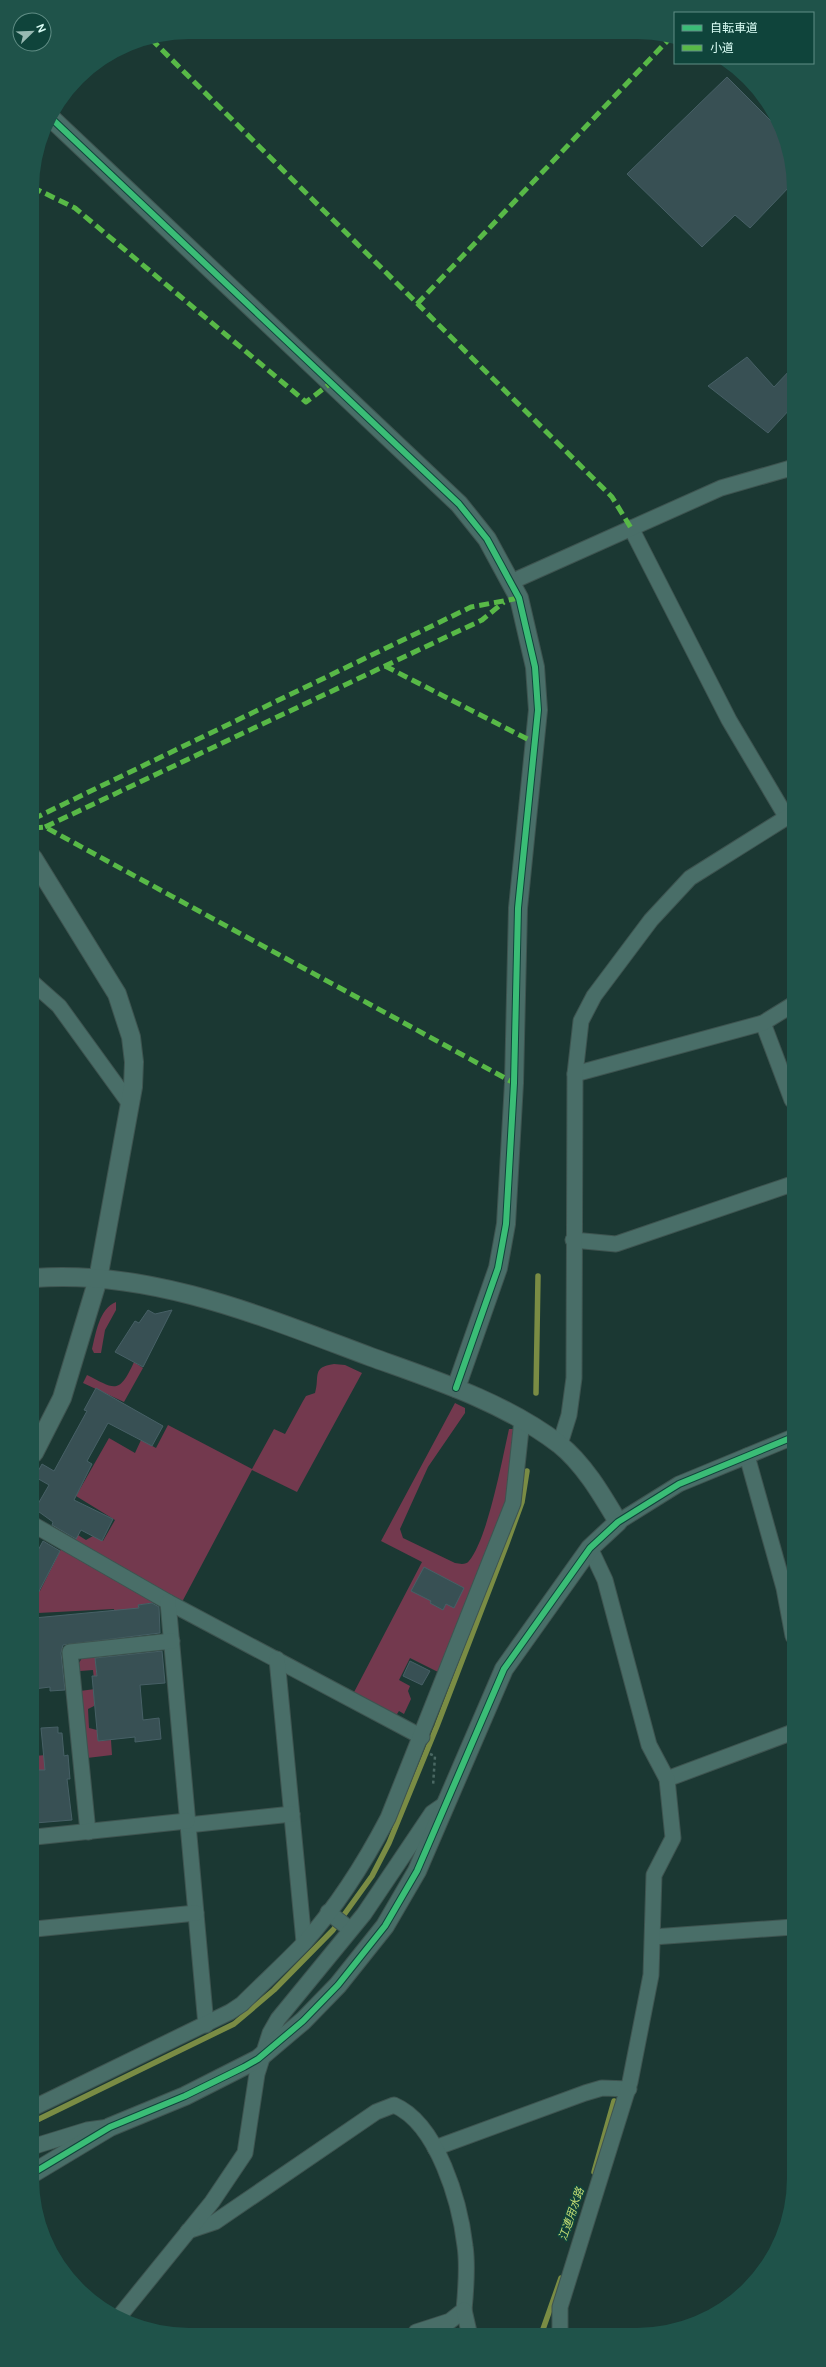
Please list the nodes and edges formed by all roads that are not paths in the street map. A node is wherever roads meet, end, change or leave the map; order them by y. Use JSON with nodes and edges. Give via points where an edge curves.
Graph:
{"nodes":[{"id":1,"x":54,"y":121,"type":"edge"},
{"id":2,"x":787,"y":469,"type":"edge"},
{"id":3,"x":631,"y":528,"type":"junction"},
{"id":4,"x":511,"y":582,"type":"junction"},
{"id":5,"x":787,"y":813,"type":"edge"},
{"id":6,"x":787,"y":817,"type":"edge"},
{"id":7,"x":39,"y":868,"type":"edge"},
{"id":8,"x":39,"y":988,"type":"edge"},
{"id":9,"x":787,"y":1009,"type":"edge"},
{"id":10,"x":763,"y":1023,"type":"junction"},
{"id":11,"x":575,"y":1074,"type":"junction"},
{"id":12,"x":787,"y":1087,"type":"edge"},
{"id":13,"x":130,"y":1104,"type":"junction"},
{"id":14,"x":787,"y":1186,"type":"edge"},
{"id":15,"x":573,"y":1240,"type":"junction"},
{"id":16,"x":39,"y":1278,"type":"edge"},
{"id":17,"x":98,"y":1279,"type":"junction"},
{"id":18,"x":456,"y":1388,"type":"junction"},
{"id":19,"x":522,"y":1420,"type":"junction"},
{"id":20,"x":787,"y":1439,"type":"edge"},
{"id":21,"x":39,"y":1443,"type":"edge"},
{"id":22,"x":560,"y":1444,"type":"junction"},
{"id":23,"x":747,"y":1456,"type":"junction"},
{"id":24,"x":618,"y":1522,"type":"junction"},
{"id":25,"x":39,"y":1528,"type":"edge"},
{"id":26,"x":590,"y":1548,"type":"junction"},
{"id":27,"x":168,"y":1602,"type":"junction"},
{"id":28,"x":787,"y":1604,"type":"edge"},
{"id":29,"x":172,"y":1641,"type":"junction"},
{"id":30,"x":277,"y":1660,"type":"junction"},
{"id":31,"x":787,"y":1734,"type":"edge"},
{"id":32,"x":422,"y":1737,"type":"junction"},
{"id":33,"x":667,"y":1779,"type":"junction"},
{"id":34,"x":445,"y":1804,"type":"junction"},
{"id":35,"x":292,"y":1814,"type":"junction"},
{"id":36,"x":188,"y":1823,"type":"junction"},
{"id":37,"x":88,"y":1832,"type":"junction"},
{"id":38,"x":39,"y":1837,"type":"edge"},
{"id":39,"x":328,"y":1912,"type":"junction"},
{"id":40,"x":196,"y":1913,"type":"junction"},
{"id":41,"x":346,"y":1926,"type":"dead end"},
{"id":42,"x":787,"y":1928,"type":"edge"},
{"id":43,"x":39,"y":1929,"type":"edge"},
{"id":44,"x":653,"y":1937,"type":"junction"},
{"id":45,"x":304,"y":1942,"type":"junction"},
{"id":46,"x":206,"y":2025,"type":"junction"},
{"id":47,"x":262,"y":2055,"type":"junction"},
{"id":48,"x":628,"y":2089,"type":"junction"},
{"id":49,"x":39,"y":2105,"type":"edge"},
{"id":50,"x":110,"y":2127,"type":"junction"},
{"id":51,"x":39,"y":2145,"type":"edge"},
{"id":52,"x":435,"y":2148,"type":"junction"},
{"id":53,"x":39,"y":2170,"type":"edge"},
{"id":54,"x":188,"y":2231,"type":"junction"},
{"id":55,"x":560,"y":2308,"type":"junction"},
{"id":56,"x":464,"y":2310,"type":"junction"},
{"id":57,"x":122,"y":2313,"type":"edge"},
{"id":58,"x":428,"y":2328,"type":"edge"},
{"id":59,"x":468,"y":2328,"type":"edge"},
{"id":60,"x":551,"y":2328,"type":"edge"},
{"id":61,"x":560,"y":2328,"type":"edge"}],
"edges":[{"from":1,"to":4,"type":"street","via":[[459,504],[487,538]]},
{"from":2,"to":3,"type":"street","via":[[721,488]]},
{"from":3,"to":4,"type":"street"},
{"from":3,"to":5,"type":"street","via":[[729,720]]},
{"from":4,"to":18,"type":"street","via":[[518,598],[535,667],[538,710],[518,908],[510,1178],[506,1224],[498,1268]]},
{"from":6,"to":11,"type":"street","via":[[690,878],[651,920],[594,996],[581,1021]]},
{"from":7,"to":13,"type":"street","via":[[117,994],[132,1044],[134,1062]]},
{"from":8,"to":13,"type":"street","via":[[59,1006]]},
{"from":9,"to":10,"type":"street"},
{"from":10,"to":11,"type":"street"},
{"from":10,"to":12,"type":"street"},
{"from":11,"to":15,"type":"street"},
{"from":13,"to":17,"type":"street"},
{"from":14,"to":15,"type":"street","via":[[616,1244]]},
{"from":15,"to":22,"type":"street","via":[[574,1378],[569,1415]]},
{"from":16,"to":17,"type":"street"},
{"from":17,"to":18,"type":"street","via":[[223,1302]]},
{"from":17,"to":21,"type":"street","via":[[62,1398]]},
{"from":18,"to":19,"type":"street"},
{"from":19,"to":22,"type":"street"},
{"from":19,"to":32,"type":"street","via":[[513,1503]]},
{"from":20,"to":23,"type":"street"},
{"from":22,"to":24,"type":"street","via":[[585,1471]]},
{"from":23,"to":24,"type":"street","via":[[679,1484]]},
{"from":23,"to":28,"type":"street"},
{"from":24,"to":26,"type":"street"},
{"from":25,"to":27,"type":"street"},
{"from":26,"to":33,"type":"street","via":[[605,1580],[649,1744]]},
{"from":26,"to":34,"type":"street","via":[[504,1669]]},
{"from":27,"to":29,"type":"street"},
{"from":27,"to":30,"type":"street"},
{"from":29,"to":36,"type":"street"},
{"from":29,"to":37,"type":"street","via":[[70,1652]]},
{"from":30,"to":32,"type":"street"},
{"from":30,"to":35,"type":"street"},
{"from":31,"to":33,"type":"street"},
{"from":32,"to":39,"type":"street","via":[[365,1862]]},
{"from":33,"to":44,"type":"street","via":[[673,1838],[654,1875]]},
{"from":34,"to":47,"type":"street","via":[[432,1812],[364,1914],[278,2019]]},
{"from":34,"to":47,"type":"street","via":[[417,1871],[385,1926],[338,1985],[303,2022]]},
{"from":35,"to":36,"type":"street"},
{"from":35,"to":45,"type":"street"},
{"from":36,"to":37,"type":"street"},
{"from":36,"to":40,"type":"street"},
{"from":37,"to":38,"type":"street"},
{"from":39,"to":41,"type":"street"},
{"from":39,"to":45,"type":"street"},
{"from":40,"to":43,"type":"street"},
{"from":40,"to":46,"type":"street"},
{"from":42,"to":44,"type":"street"},
{"from":44,"to":48,"type":"street","via":[[652,1975]]},
{"from":45,"to":46,"type":"street","via":[[242,2004]]},
{"from":46,"to":49,"type":"street"},
{"from":47,"to":50,"type":"street","via":[[244,2067],[191,2093]]},
{"from":47,"to":54,"type":"street","via":[[245,2153],[212,2202]]},
{"from":48,"to":52,"type":"street","via":[[609,2088],[585,2093]]},
{"from":48,"to":55,"type":"street"},
{"from":50,"to":51,"type":"street","via":[[87,2130]]},
{"from":50,"to":53,"type":"street"},
{"from":52,"to":54,"type":"street","via":[[403,2109],[394,2105],[388,2106],[215,2222]]},
{"from":52,"to":56,"type":"street","via":[[454,2192],[465,2246]]},
{"from":54,"to":57,"type":"street"},
{"from":55,"to":60,"type":"street"},
{"from":55,"to":61,"type":"street"},
{"from":56,"to":58,"type":"street","via":[[450,2321]]},
{"from":56,"to":59,"type":"street"}]}
